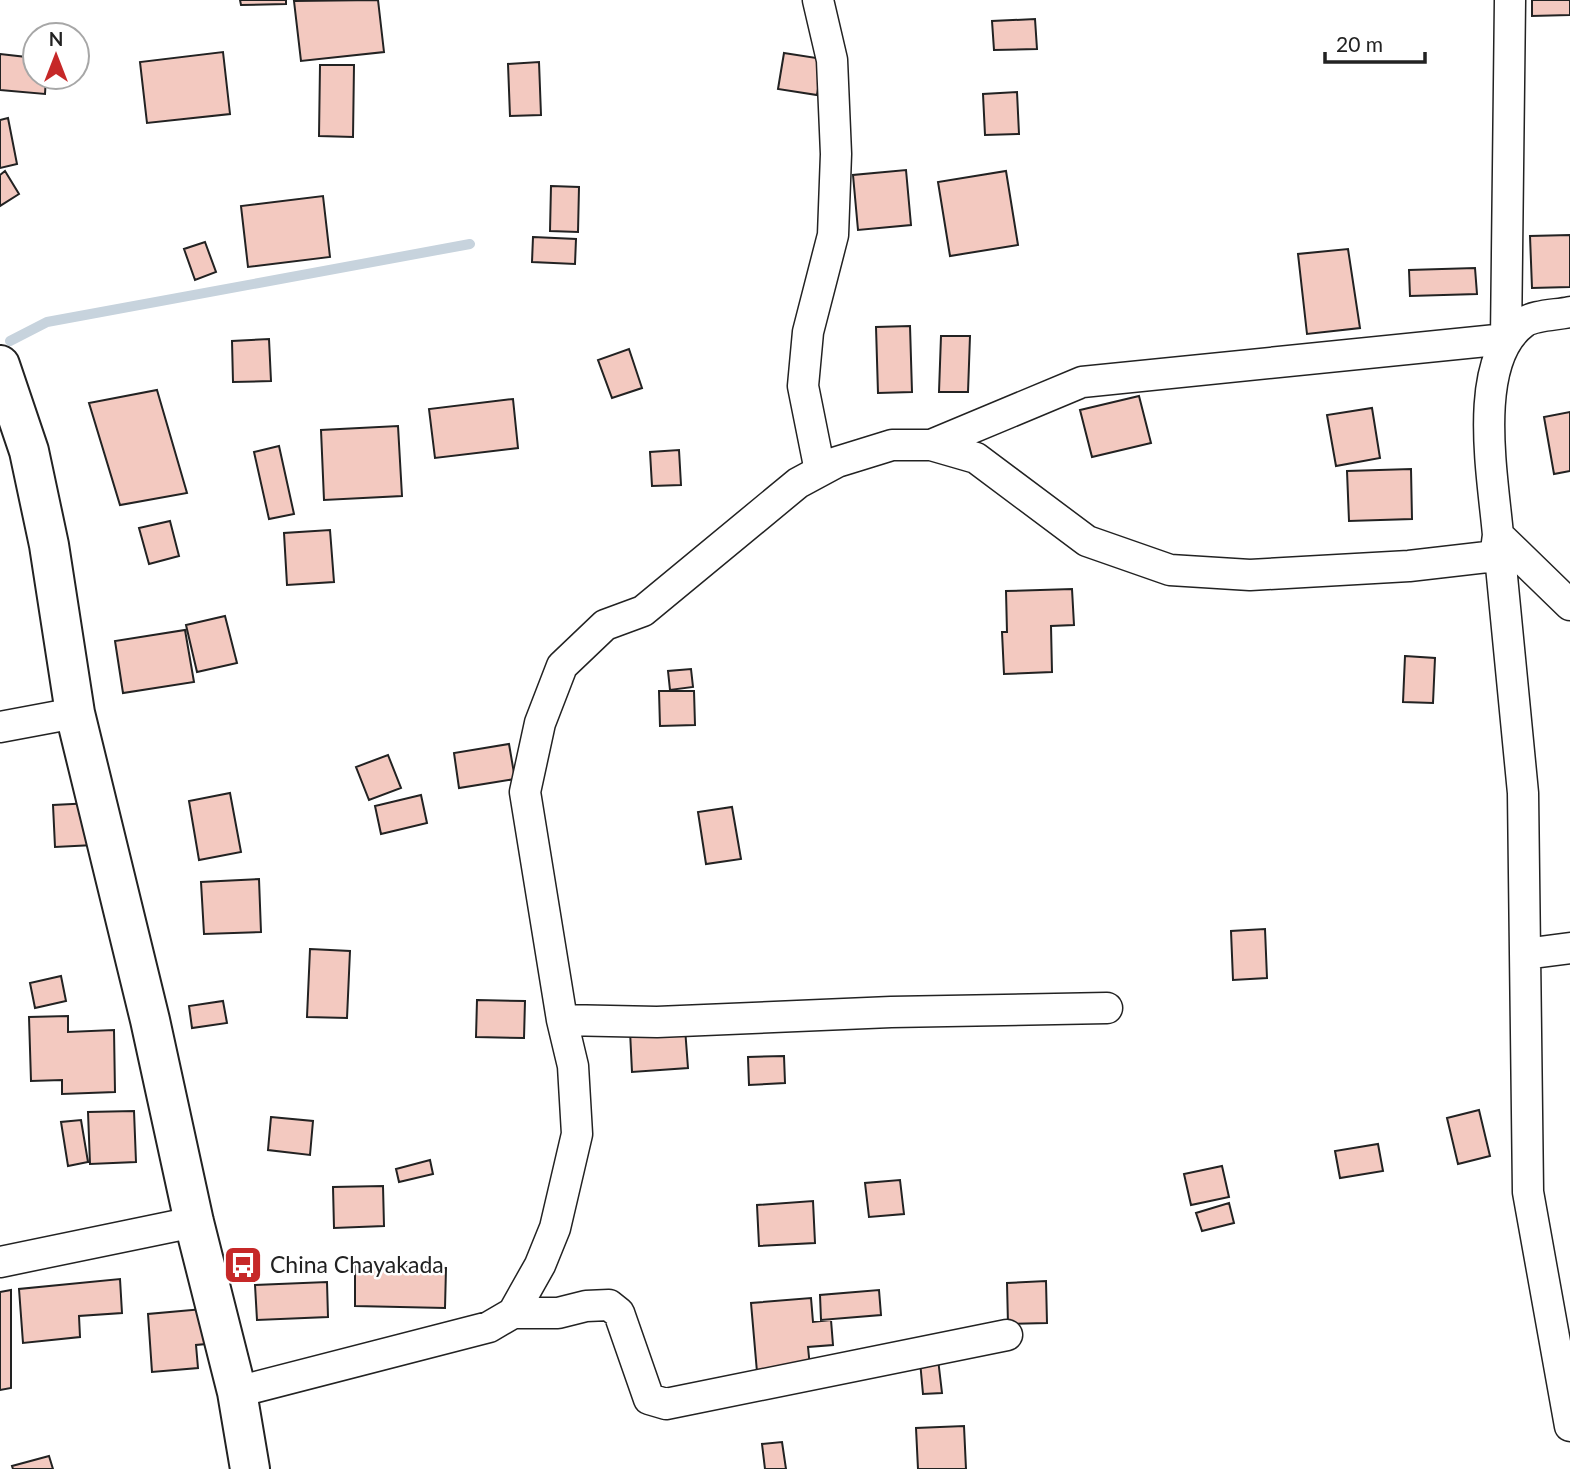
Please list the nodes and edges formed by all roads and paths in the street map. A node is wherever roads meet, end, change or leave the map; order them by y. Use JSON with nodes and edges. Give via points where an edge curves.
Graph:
{"nodes":[{"id":1,"x":818,"y":0,"type":"edge"},
{"id":2,"x":1510,"y":0,"type":"edge"},
{"id":3,"x":1570,"y":312,"type":"edge"},
{"id":4,"x":1506,"y":339,"type":"junction"},
{"id":5,"x":0,"y":365,"type":"edge"},
{"id":6,"x":931,"y":445,"type":"junction"},
{"id":7,"x":820,"y":471,"type":"junction"},
{"id":8,"x":1498,"y":535,"type":"junction"},
{"id":9,"x":1570,"y":605,"type":"edge"},
{"id":10,"x":75,"y":713,"type":"junction"},
{"id":11,"x":0,"y":727,"type":"edge"},
{"id":12,"x":1570,"y":948,"type":"edge"},
{"id":13,"x":1525,"y":954,"type":"junction"},
{"id":14,"x":1107,"y":1008,"type":"dead end"},
{"id":15,"x":562,"y":1020,"type":"junction"},
{"id":16,"x":194,"y":1222,"type":"junction"},
{"id":17,"x":0,"y":1262,"type":"edge"},
{"id":18,"x":513,"y":1313,"type":"junction"},
{"id":19,"x":1007,"y":1335,"type":"dead end"},
{"id":20,"x":237,"y":1392,"type":"junction"},
{"id":21,"x":1570,"y":1426,"type":"edge"},
{"id":22,"x":250,"y":1469,"type":"edge"}],
"edges":[{"from":1,"to":7,"type":"street","via":[[832,60],[836,154],[833,235],[808,332],[803,386]]},
{"from":2,"to":4,"type":"street"},
{"from":3,"to":4,"type":"street","via":[[1525,320]]},
{"from":4,"to":6,"type":"street","via":[[1082,382]]},
{"from":4,"to":8,"type":"street","via":[[1487,402]]},
{"from":5,"to":10,"type":"main road","via":[[29,451]]},
{"from":6,"to":7,"type":"street","via":[[892,445]]},
{"from":6,"to":8,"type":"street","via":[[976,458],[1087,541],[1170,570],[1250,575],[1473,561],[1496,550]]},
{"from":7,"to":15,"type":"street","via":[[742,526],[643,611],[605,625],[562,666],[540,723],[525,792]]},
{"from":8,"to":9,"type":"street"},
{"from":8,"to":13,"type":"street","via":[[1523,793]]},
{"from":10,"to":11,"type":"street"},
{"from":10,"to":16,"type":"main road"},
{"from":12,"to":13,"type":"street"},
{"from":13,"to":21,"type":"street","via":[[1528,1192]]},
{"from":14,"to":15,"type":"street","via":[[657,1022]]},
{"from":15,"to":18,"type":"street","via":[[573,1066],[577,1133],[555,1227]]},
{"from":16,"to":17,"type":"street"},
{"from":16,"to":20,"type":"main road"},
{"from":18,"to":19,"type":"street","via":[[558,1313],[609,1305],[619,1313],[649,1399],[666,1404]]},
{"from":18,"to":20,"type":"street","via":[[489,1326]]},
{"from":20,"to":22,"type":"main road"}]}
